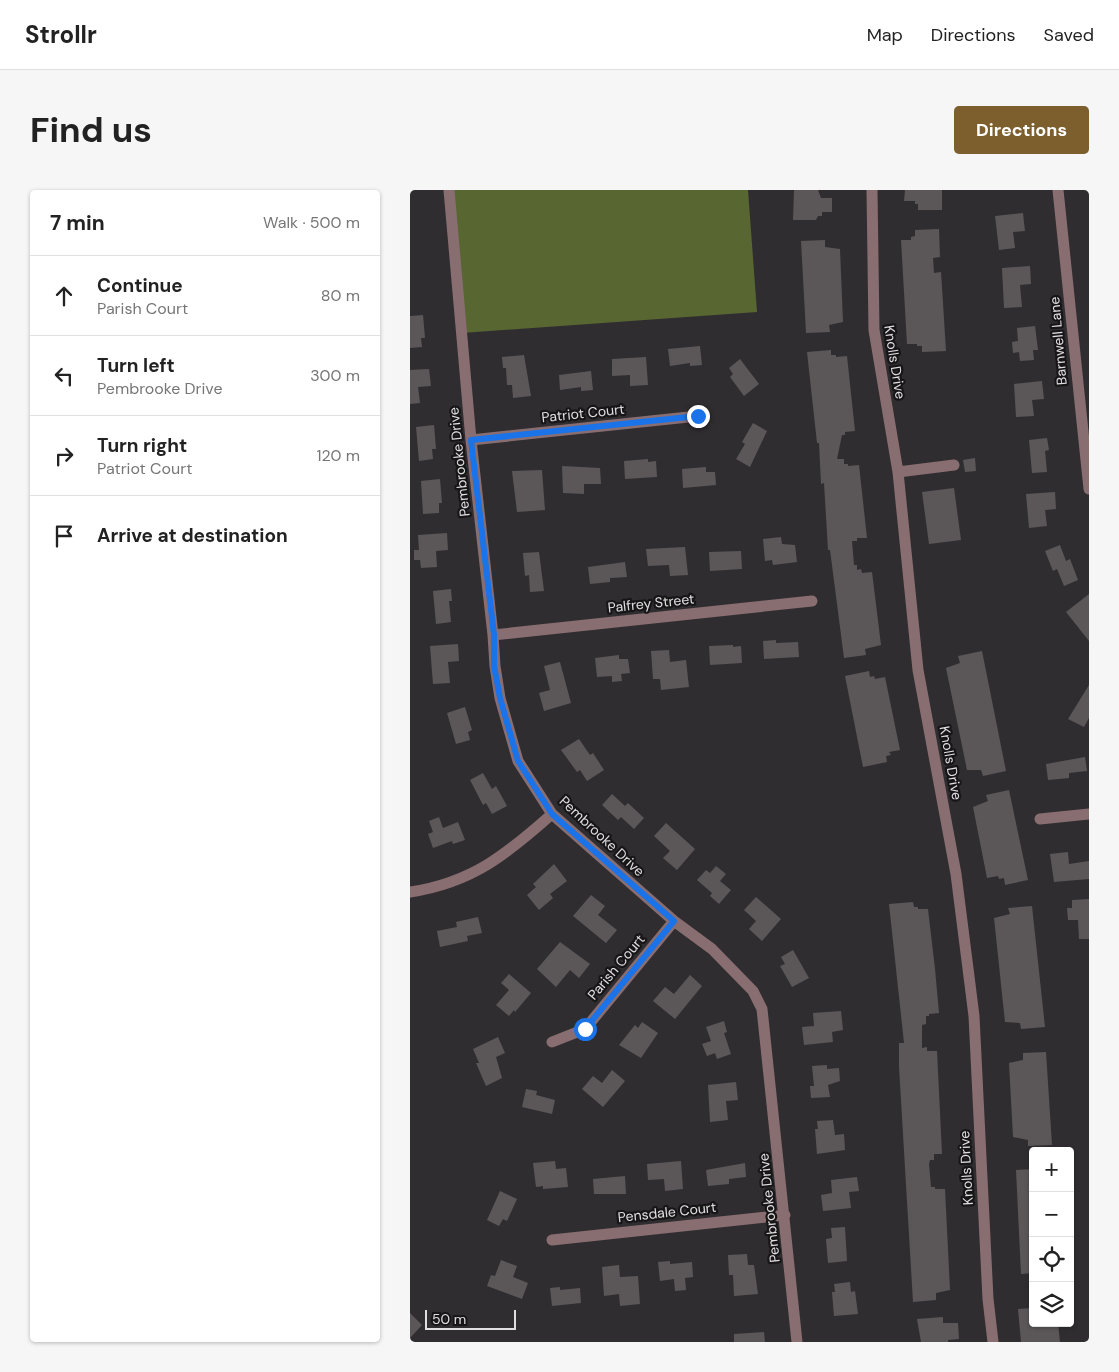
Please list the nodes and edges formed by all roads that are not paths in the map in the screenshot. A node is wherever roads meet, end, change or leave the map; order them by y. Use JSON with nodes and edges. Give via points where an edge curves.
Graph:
{"nodes":[{"id":1,"x":449,"y":190,"type":"edge"},
{"id":2,"x":872,"y":190,"type":"edge"},
{"id":3,"x":1058,"y":190,"type":"edge"},
{"id":4,"x":698,"y":416,"type":"dead end"},
{"id":5,"x":471,"y":440,"type":"junction"},
{"id":6,"x":954,"y":465,"type":"dead end"},
{"id":7,"x":898,"y":472,"type":"junction"},
{"id":8,"x":1089,"y":489,"type":"edge"},
{"id":9,"x":812,"y":600,"type":"dead end"},
{"id":10,"x":494,"y":635,"type":"junction"},
{"id":11,"x":552,"y":814,"type":"junction"},
{"id":12,"x":1089,"y":814,"type":"edge"},
{"id":13,"x":1040,"y":819,"type":"dead end"},
{"id":14,"x":410,"y":892,"type":"edge"},
{"id":15,"x":674,"y":921,"type":"junction"},
{"id":16,"x":552,"y":1042,"type":"dead end"},
{"id":17,"x":784,"y":1215,"type":"junction"},
{"id":18,"x":552,"y":1240,"type":"dead end"},
{"id":19,"x":797,"y":1342,"type":"edge"},
{"id":20,"x":993,"y":1342,"type":"edge"}],
"edges":[{"from":1,"to":5,"type":"street","name":"Pembrooke Drive"},
{"from":2,"to":7,"type":"street","name":"Knolls Drive","via":[[874,330]]},
{"from":3,"to":8,"type":"street","name":"Barnwell Lane"},
{"from":4,"to":5,"type":"street","name":"Patriot Court"},
{"from":5,"to":10,"type":"street","name":"Pembrooke Drive"},
{"from":6,"to":7,"type":"street"},
{"from":7,"to":20,"type":"street","name":"Knolls Drive","via":[[918,670],[956,874],[974,1016]]},
{"from":9,"to":10,"type":"street","name":"Palfrey Street"},
{"from":10,"to":11,"type":"street","name":"Pembrooke Drive","via":[[494,666],[500,698],[518,761]]},
{"from":11,"to":14,"type":"street","via":[[525,838],[473,874],[440,887]]},
{"from":11,"to":15,"type":"street","name":"Pembrooke Drive"},
{"from":12,"to":13,"type":"street"},
{"from":15,"to":16,"type":"street","name":"Parish Court","via":[[585,1029]]},
{"from":15,"to":17,"type":"street","name":"Pembrooke Drive","via":[[712,949],[741,977],[762,1009]]},
{"from":17,"to":18,"type":"street","name":"Pensdale Court"},
{"from":17,"to":19,"type":"street","name":"Pembrooke Drive"}]}
